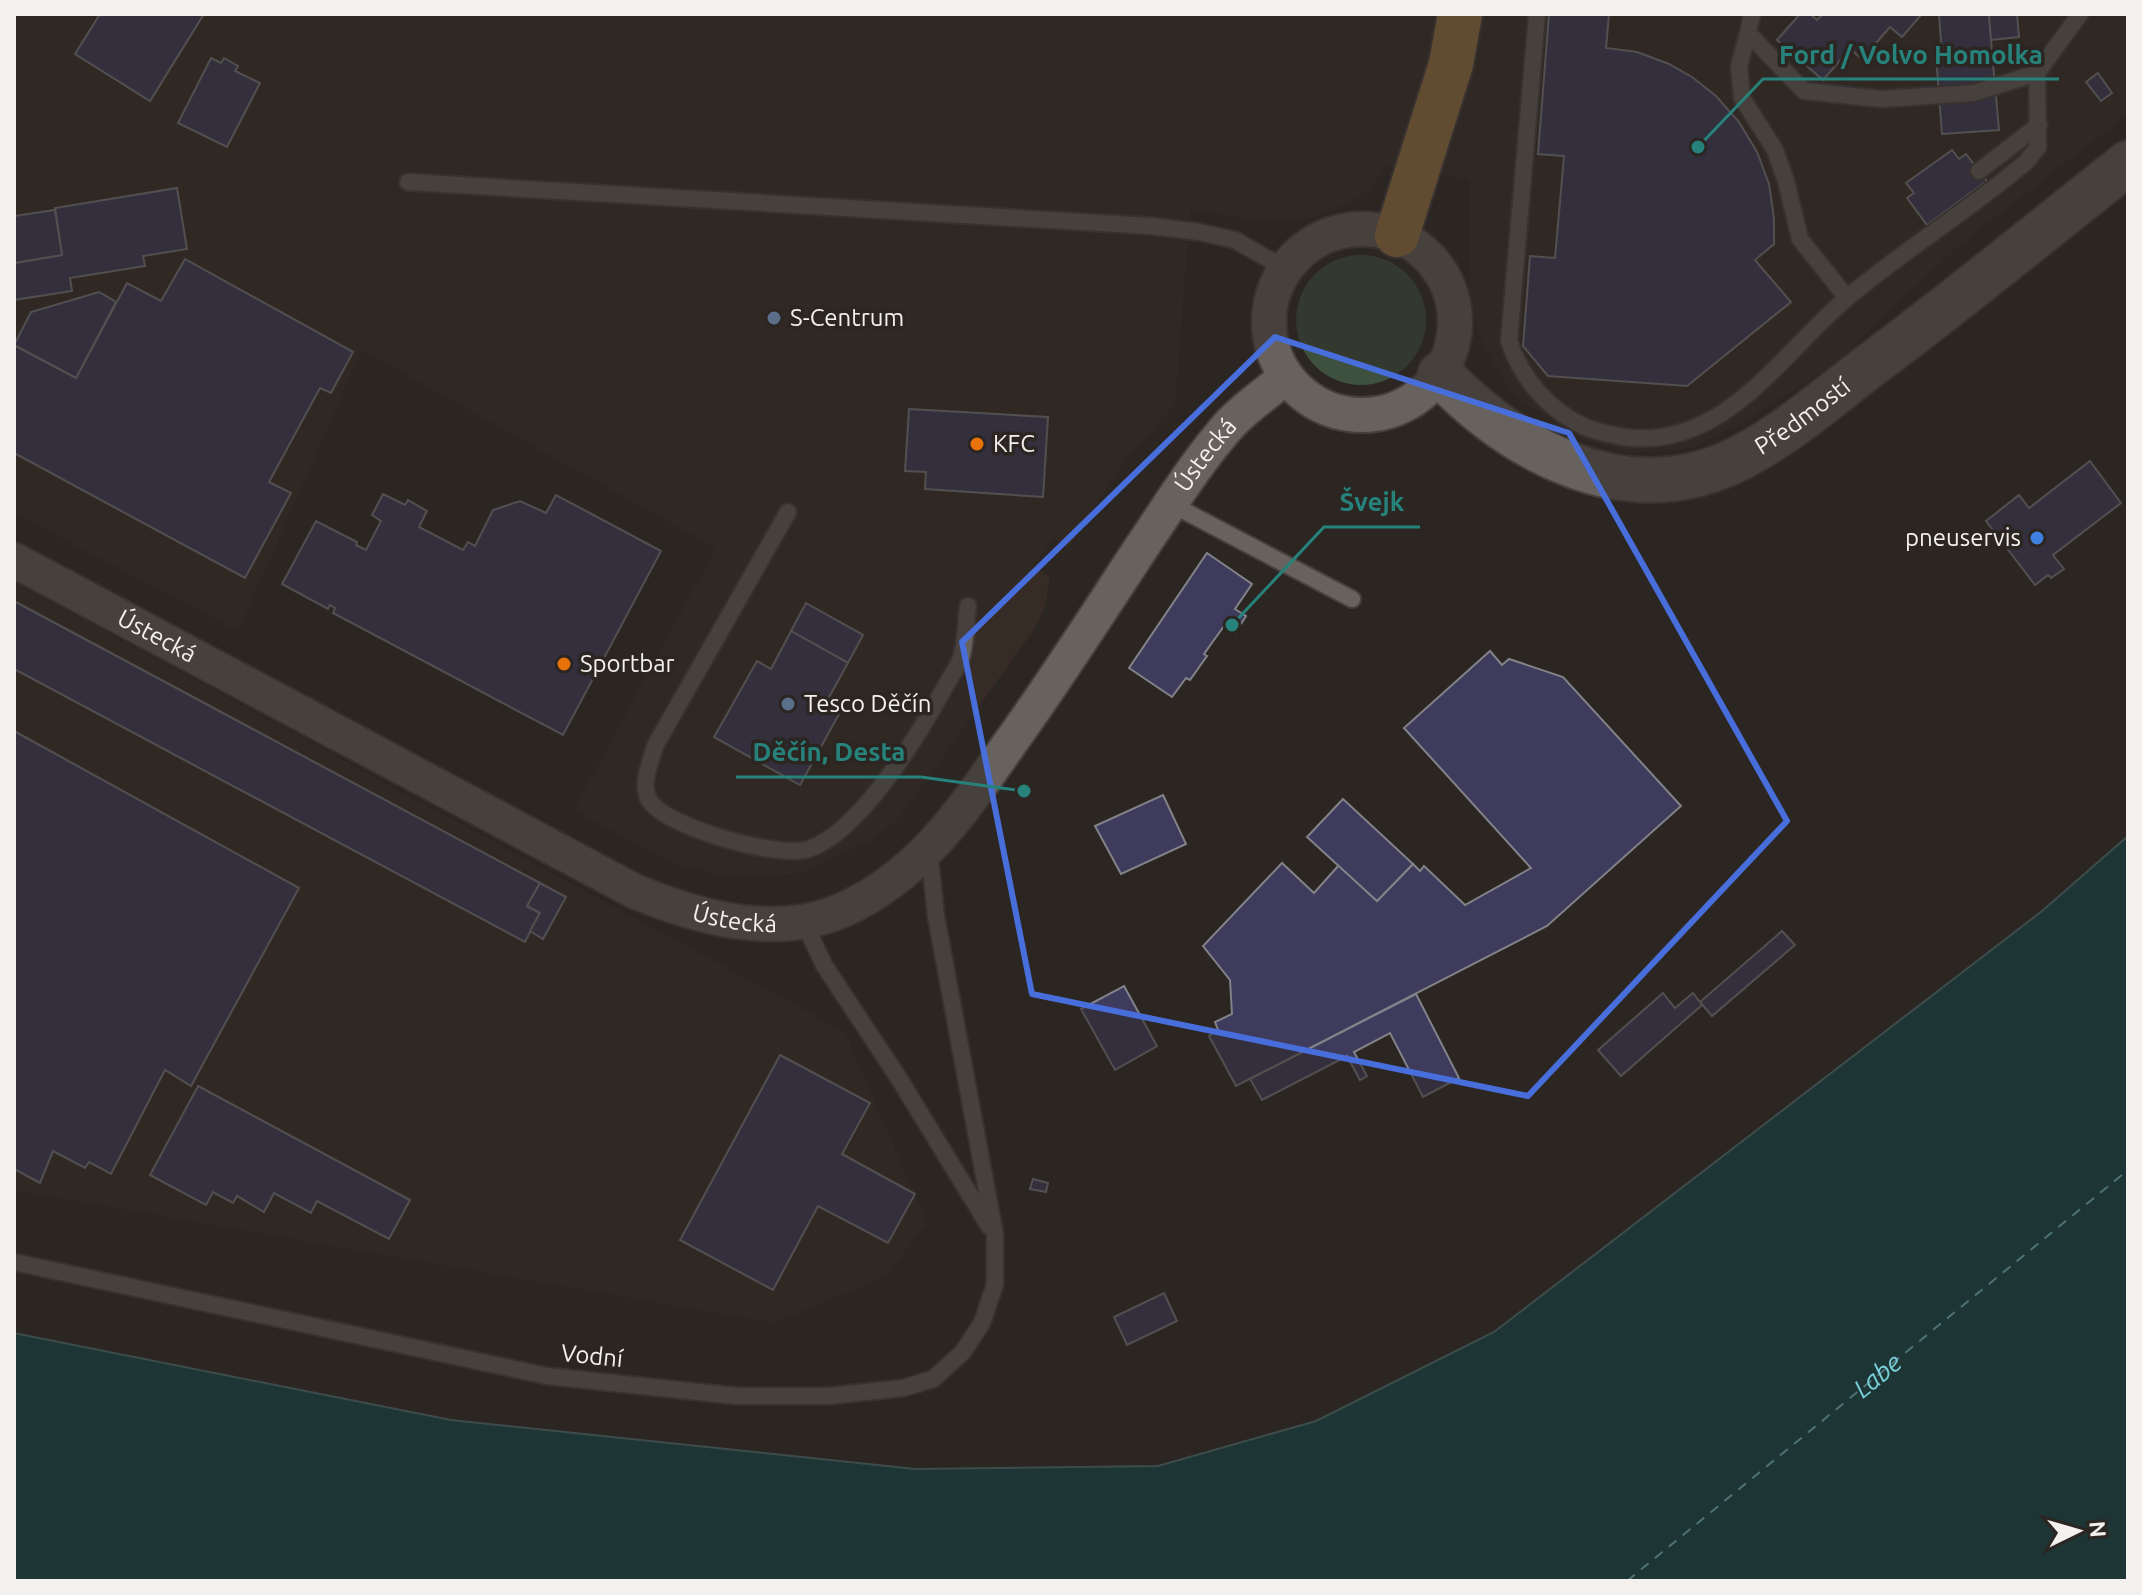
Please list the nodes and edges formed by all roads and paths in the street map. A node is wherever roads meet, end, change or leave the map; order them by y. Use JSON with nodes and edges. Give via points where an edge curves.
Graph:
{"nodes":[{"id":1,"x":1460,"y":14,"type":"edge"},
{"id":2,"x":1537,"y":14,"type":"edge"},
{"id":3,"x":1752,"y":14,"type":"edge"},
{"id":4,"x":2080,"y":14,"type":"edge"},
{"id":5,"x":1748,"y":33,"type":"junction"},
{"id":6,"x":2037,"y":73,"type":"junction"},
{"id":7,"x":2039,"y":125,"type":"junction"},
{"id":8,"x":2128,"y":163,"type":"edge"},
{"id":9,"x":1979,"y":171,"type":"dead end"},
{"id":10,"x":408,"y":182,"type":"dead end"},
{"id":11,"x":1397,"y":235,"type":"junction"},
{"id":12,"x":1284,"y":268,"type":"junction"},
{"id":13,"x":1847,"y":298,"type":"junction"},
{"id":14,"x":1440,"y":374,"type":"junction"},
{"id":15,"x":1286,"y":377,"type":"junction"},
{"id":16,"x":1171,"y":504,"type":"junction"},
{"id":17,"x":788,"y":512,"type":"dead end"},
{"id":18,"x":14,"y":560,"type":"edge"},
{"id":19,"x":1352,"y":599,"type":"dead end"},
{"id":20,"x":968,"y":606,"type":"dead end"},
{"id":21,"x":929,"y":851,"type":"junction"},
{"id":22,"x":803,"y":920,"type":"junction"},
{"id":23,"x":995,"y":1235,"type":"junction"},
{"id":24,"x":14,"y":1262,"type":"edge"}],
"edges":[{"from":1,"to":11,"type":"main road","via":[[1451,64]]},
{"from":2,"to":13,"type":"lane","via":[[1509,341],[1528,381],[1550,402],[1570,419],[1607,434],[1681,434],[1736,405]]},
{"from":3,"to":5,"type":"lane"},
{"from":4,"to":6,"type":"lane"},
{"from":5,"to":6,"type":"lane","via":[[1804,91],[1881,99],[1974,93]]},
{"from":5,"to":13,"type":"lane","via":[[1739,66],[1742,98],[1775,150],[1800,239]]},
{"from":6,"to":7,"type":"lane"},
{"from":7,"to":9,"type":"lane"},
{"from":7,"to":13,"type":"lane","via":[[2038,147],[2027,161]]},
{"from":8,"to":14,"type":"street","name":"Předmostí","via":[[1788,427],[1713,470],[1653,481],[1587,471],[1519,440],[1469,405]]},
{"from":10,"to":12,"type":"lane","via":[[1151,226],[1235,240]]},
{"from":11,"to":12,"type":"street","via":[[1366,228],[1335,231],[1307,246]]},
{"from":11,"to":14,"type":"street","via":[[1440,269],[1451,295],[1456,322],[1452,349]]},
{"from":12,"to":15,"type":"street","via":[[1272,294],[1268,323],[1273,351]]},
{"from":14,"to":15,"type":"street","via":[[1420,396],[1393,411],[1364,416],[1334,412],[1307,398]]},
{"from":15,"to":16,"type":"street","name":"Ústecká","via":[[1231,424]]},
{"from":16,"to":19,"type":"lane"},
{"from":16,"to":21,"type":"street","name":"Ústecká","via":[[1028,718]]},
{"from":17,"to":20,"type":"lane","via":[[655,746],[646,780],[649,801],[678,819],[714,837],[787,851],[806,850],[832,836],[879,790],[931,712],[962,656]]},
{"from":18,"to":22,"type":"street","name":"Ústecká","via":[[634,891],[717,919],[757,924]]},
{"from":21,"to":22,"type":"street","name":"Ústecká","via":[[865,898]]},
{"from":21,"to":23,"type":"lane","name":"Vodní","via":[[936,916]]},
{"from":22,"to":23,"type":"lane","via":[[824,965]]},
{"from":23,"to":24,"type":"lane","name":"Vodní","via":[[995,1284],[982,1323],[963,1352],[933,1379],[903,1388],[828,1396],[737,1396],[547,1376]]}]}
